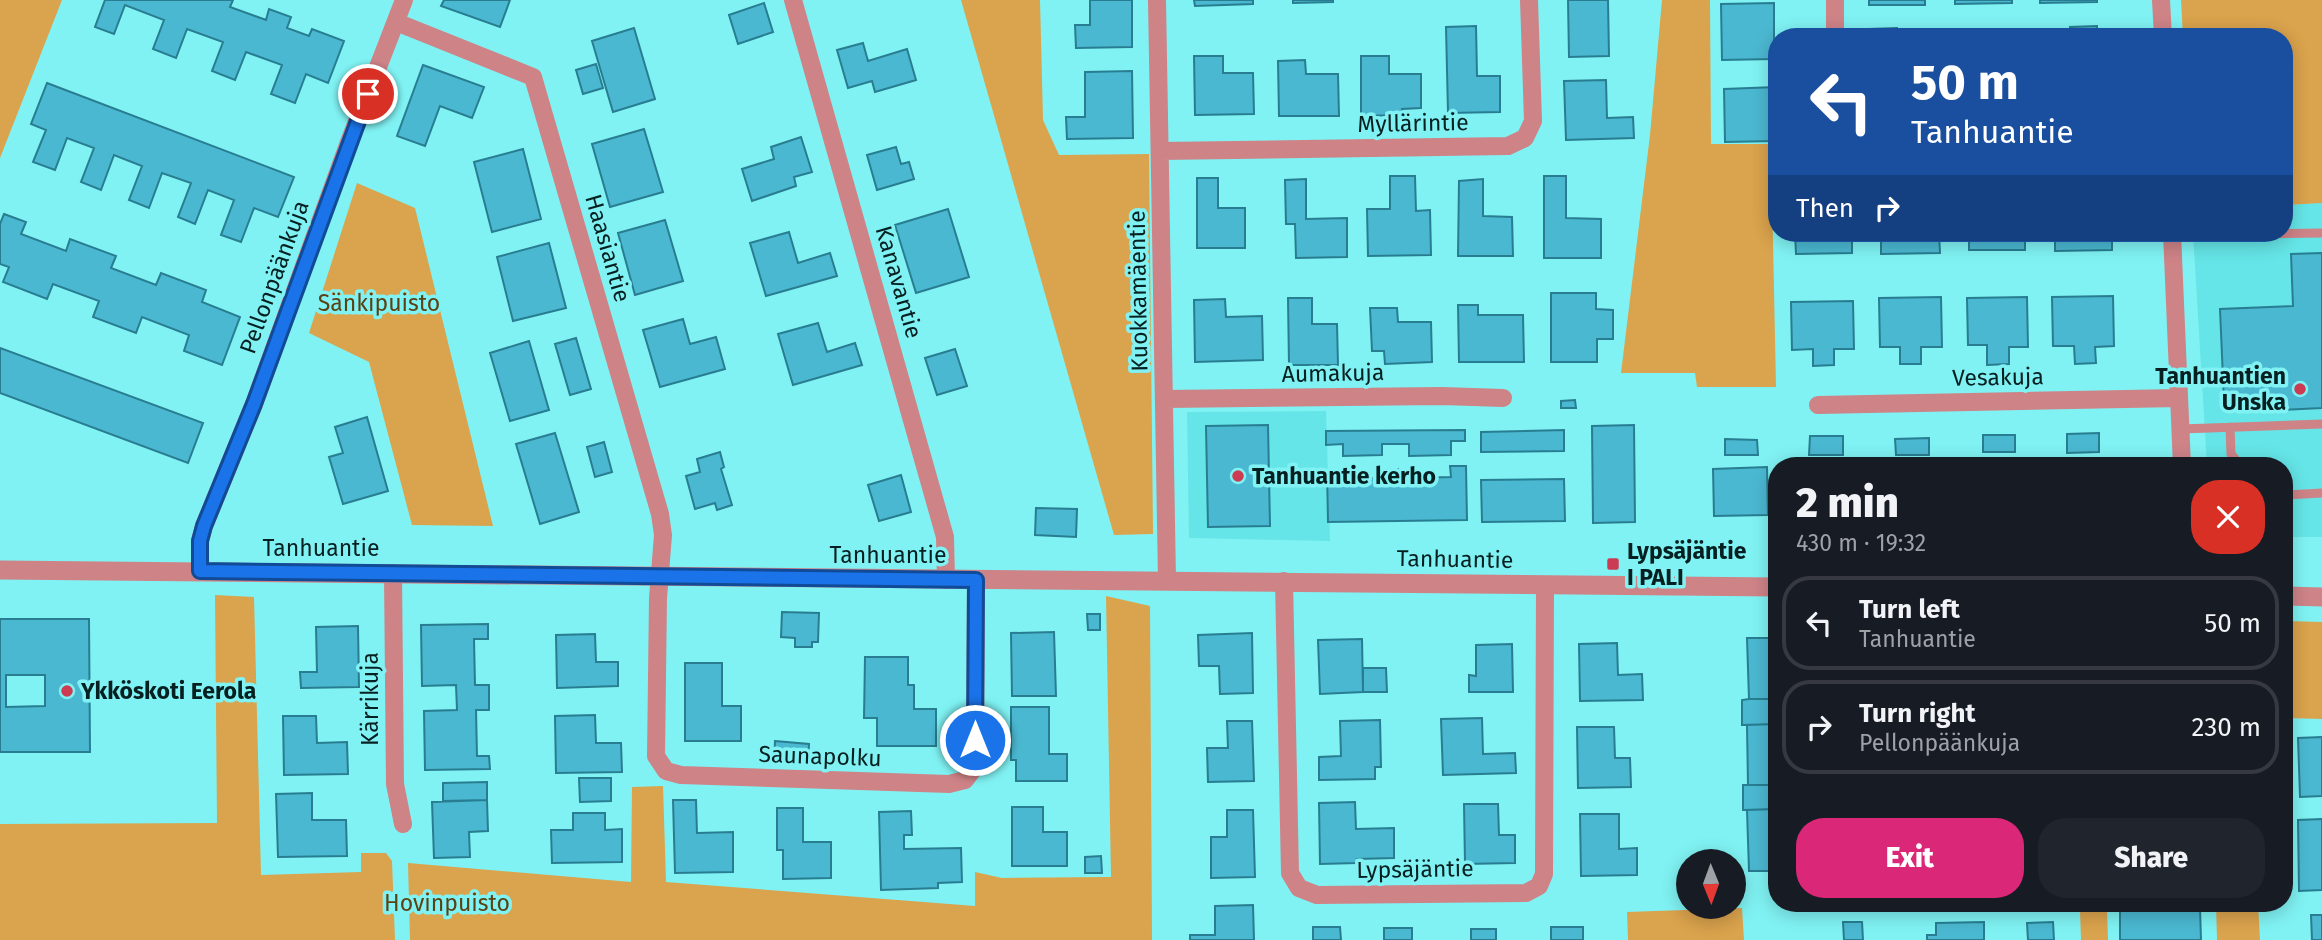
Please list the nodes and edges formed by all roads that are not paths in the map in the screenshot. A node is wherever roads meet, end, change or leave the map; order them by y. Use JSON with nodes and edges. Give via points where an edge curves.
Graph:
{"nodes":[{"id":1,"x":404,"y":0,"type":"edge"},
{"id":2,"x":793,"y":0,"type":"edge"},
{"id":3,"x":1157,"y":0,"type":"edge"},
{"id":4,"x":1529,"y":0,"type":"edge"},
{"id":5,"x":1835,"y":0,"type":"edge"},
{"id":6,"x":2161,"y":0,"type":"edge"},
{"id":7,"x":396,"y":22,"type":"junction"},
{"id":8,"x":1835,"y":28,"type":"edge"},
{"id":9,"x":2163,"y":28,"type":"edge"},
{"id":10,"x":1160,"y":151,"type":"junction"},
{"id":11,"x":2293,"y":233,"type":"edge"},
{"id":12,"x":2322,"y":233,"type":"edge"},
{"id":13,"x":2172,"y":242,"type":"edge"},
{"id":14,"x":1503,"y":398,"type":"dead end"},
{"id":15,"x":2179,"y":398,"type":"junction"},
{"id":16,"x":1164,"y":399,"type":"junction"},
{"id":17,"x":1818,"y":405,"type":"dead end"},
{"id":18,"x":2322,"y":424,"type":"edge"},
{"id":19,"x":2230,"y":428,"type":"junction"},
{"id":20,"x":2181,"y":429,"type":"junction"},
{"id":21,"x":2182,"y":457,"type":"edge"},
{"id":22,"x":2234,"y":457,"type":"edge"},
{"id":23,"x":2322,"y":494,"type":"edge"},
{"id":24,"x":2293,"y":495,"type":"edge"},
{"id":25,"x":0,"y":570,"type":"edge"},
{"id":26,"x":200,"y":571,"type":"junction"},
{"id":27,"x":393,"y":573,"type":"junction"},
{"id":28,"x":659,"y":577,"type":"junction"},
{"id":29,"x":946,"y":580,"type":"junction"},
{"id":30,"x":976,"y":580,"type":"junction"},
{"id":31,"x":1167,"y":580,"type":"junction"},
{"id":32,"x":1284,"y":581,"type":"junction"},
{"id":33,"x":1545,"y":584,"type":"junction"},
{"id":34,"x":1768,"y":587,"type":"edge"},
{"id":35,"x":2293,"y":596,"type":"edge"},
{"id":36,"x":2322,"y":597,"type":"edge"},
{"id":37,"x":402,"y":824,"type":"dead end"}],
"edges":[{"from":1,"to":7,"type":"street","name":"Pellonpäänkuja"},
{"from":2,"to":29,"type":"street","name":"Kanavantie","via":[[945,537]]},
{"from":3,"to":10,"type":"street","name":"Kuokkamäentie"},
{"from":4,"to":10,"type":"street","name":"Myllärintie","via":[[1533,121],[1525,138],[1508,146]]},
{"from":5,"to":8,"type":"street"},
{"from":6,"to":9,"type":"street"},
{"from":7,"to":26,"type":"street","name":"Pellonpäänkuja","via":[[204,526]]},
{"from":7,"to":28,"type":"street","name":"Haasiantie","via":[[533,77],[660,514]]},
{"from":10,"to":16,"type":"street","name":"Kuokkamäentie"},
{"from":11,"to":12,"type":"lane"},
{"from":13,"to":15,"type":"street"},
{"from":14,"to":16,"type":"street","name":"Aumakuja"},
{"from":15,"to":17,"type":"street","name":"Vesakuja"},
{"from":15,"to":20,"type":"street"},
{"from":16,"to":31,"type":"street","name":"Kuokkamäentie"},
{"from":18,"to":19,"type":"lane"},
{"from":19,"to":20,"type":"lane"},
{"from":19,"to":22,"type":"lane"},
{"from":20,"to":21,"type":"street"},
{"from":23,"to":24,"type":"lane"},
{"from":25,"to":26,"type":"street","name":"Tanhuantie"},
{"from":26,"to":27,"type":"street","name":"Tanhuantie"},
{"from":27,"to":28,"type":"street","name":"Tanhuantie"},
{"from":27,"to":37,"type":"street","name":"Kärrikuja","via":[[395,784]]},
{"from":28,"to":29,"type":"street","name":"Tanhuantie"},
{"from":28,"to":30,"type":"street","name":"Saunapolku","via":[[656,755],[666,771],[949,785],[965,780],[975,767]]},
{"from":29,"to":30,"type":"street","name":"Tanhuantie"},
{"from":30,"to":31,"type":"street","name":"Tanhuantie"},
{"from":31,"to":32,"type":"street","name":"Tanhuantie"},
{"from":32,"to":33,"type":"street","name":"Tanhuantie"},
{"from":32,"to":33,"type":"street","name":"Lypsäjäntie","via":[[1290,873],[1299,887],[1317,895],[1526,893],[1539,886],[1544,874]]},
{"from":33,"to":34,"type":"street","name":"Tanhuantie"},
{"from":35,"to":36,"type":"street"}]}
